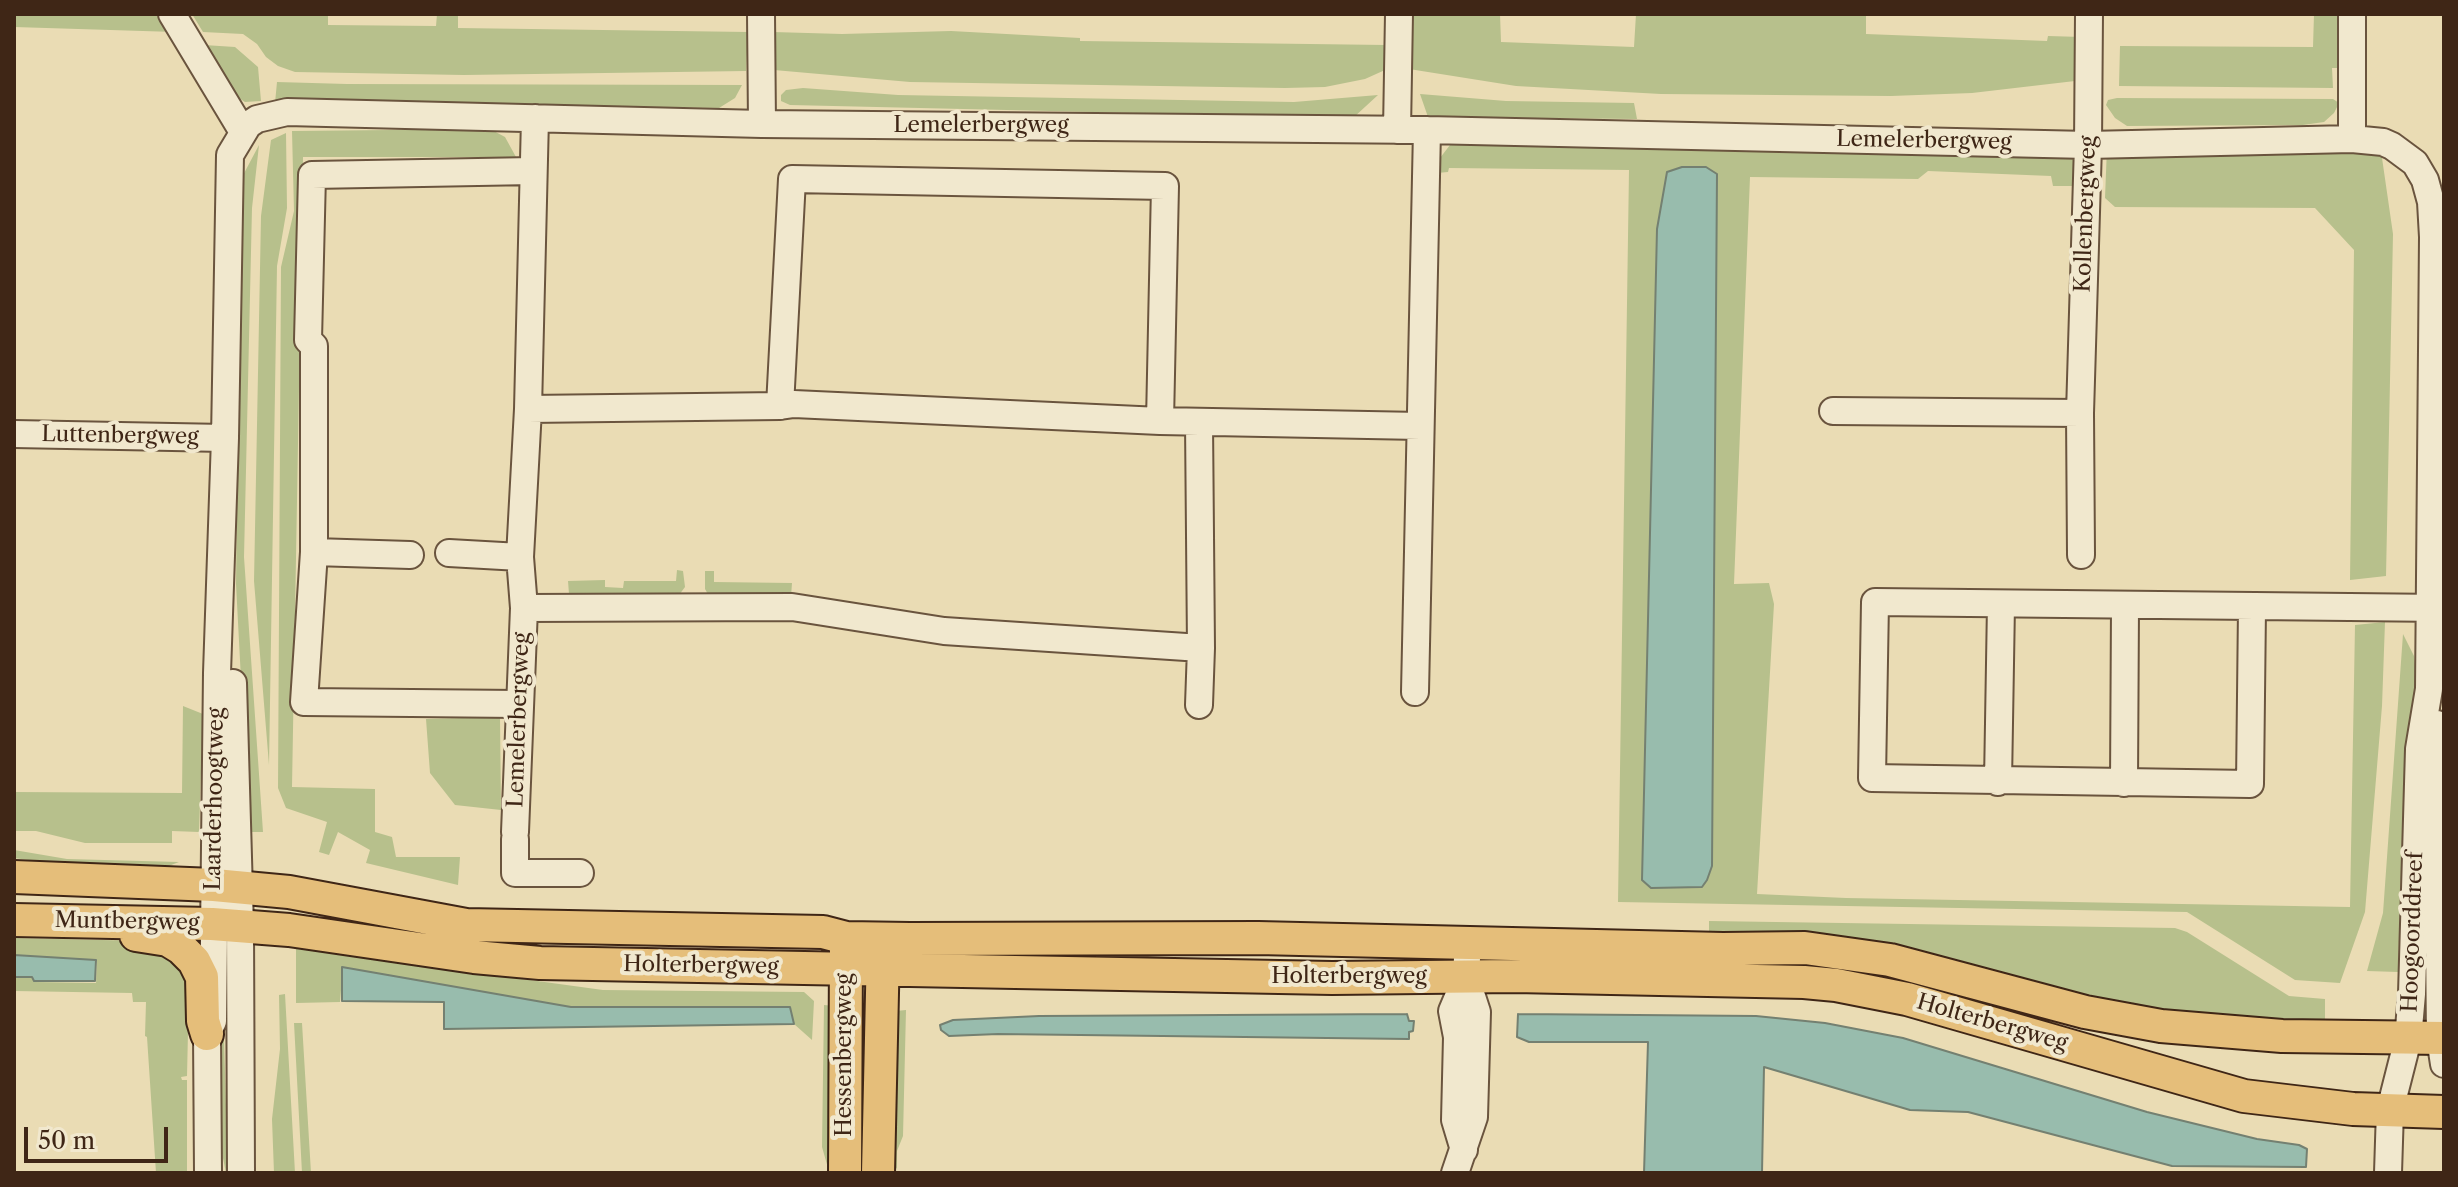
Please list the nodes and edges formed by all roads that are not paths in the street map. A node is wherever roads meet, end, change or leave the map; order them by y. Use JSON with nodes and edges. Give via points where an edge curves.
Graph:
{"nodes":[{"id":1,"x":172,"y":14,"type":"edge"},
{"id":2,"x":761,"y":14,"type":"edge"},
{"id":3,"x":1399,"y":14,"type":"edge"},
{"id":4,"x":2089,"y":14,"type":"edge"},
{"id":5,"x":2352,"y":14,"type":"edge"},
{"id":6,"x":535,"y":118,"type":"junction"},
{"id":7,"x":762,"y":124,"type":"junction"},
{"id":8,"x":1397,"y":130,"type":"junction"},
{"id":9,"x":1427,"y":130,"type":"junction"},
{"id":10,"x":243,"y":132,"type":"junction"},
{"id":11,"x":2352,"y":139,"type":"junction"},
{"id":12,"x":2088,"y":145,"type":"junction"},
{"id":13,"x":2415,"y":163,"type":"joint"},
{"id":14,"x":533,"y":171,"type":"junction"},
{"id":15,"x":780,"y":406,"type":"junction"},
{"id":16,"x":528,"y":409,"type":"junction"},
{"id":17,"x":1833,"y":411,"type":"dead end"},
{"id":18,"x":2080,"y":413,"type":"junction"},
{"id":19,"x":1160,"y":421,"type":"junction"},
{"id":20,"x":1199,"y":422,"type":"junction"},
{"id":21,"x":1420,"y":426,"type":"junction"},
{"id":22,"x":14,"y":434,"type":"edge"},
{"id":23,"x":225,"y":438,"type":"junction"},
{"id":24,"x":314,"y":552,"type":"junction"},
{"id":25,"x":449,"y":553,"type":"dead end"},
{"id":26,"x":410,"y":555,"type":"dead end"},
{"id":27,"x":2081,"y":555,"type":"dead end"},
{"id":28,"x":520,"y":557,"type":"junction"},
{"id":29,"x":2001,"y":604,"type":"junction"},
{"id":30,"x":2125,"y":607,"type":"junction"},
{"id":31,"x":524,"y":608,"type":"junction"},
{"id":32,"x":2252,"y":608,"type":"junction"},
{"id":33,"x":2436,"y":608,"type":"edge"},
{"id":34,"x":1201,"y":648,"type":"junction"},
{"id":35,"x":1415,"y":692,"type":"dead end"},
{"id":36,"x":519,"y":704,"type":"junction"},
{"id":37,"x":1199,"y":705,"type":"dead end"},
{"id":38,"x":1998,"y":782,"type":"junction"},
{"id":39,"x":2124,"y":783,"type":"junction"},
{"id":40,"x":580,"y":873,"type":"dead end"},
{"id":41,"x":14,"y":877,"type":"edge"},
{"id":42,"x":226,"y":887,"type":"junction"},
{"id":43,"x":14,"y":920,"type":"edge"},
{"id":44,"x":114,"y":921,"type":"junction"},
{"id":45,"x":226,"y":926,"type":"junction"},
{"id":46,"x":1468,"y":944,"type":"junction"},
{"id":47,"x":846,"y":953,"type":"junction"},
{"id":48,"x":883,"y":954,"type":"junction"},
{"id":49,"x":1466,"y":978,"type":"junction"},
{"id":50,"x":207,"y":1034,"type":"junction"},
{"id":51,"x":2434,"y":1045,"type":"edge"},
{"id":52,"x":2390,"y":1110,"type":"junction"},
{"id":53,"x":2444,"y":1112,"type":"edge"},
{"id":54,"x":1459,"y":1162,"type":"edge"},
{"id":55,"x":208,"y":1173,"type":"edge"},
{"id":56,"x":241,"y":1173,"type":"edge"},
{"id":57,"x":845,"y":1173,"type":"edge"},
{"id":58,"x":878,"y":1173,"type":"edge"},
{"id":59,"x":2388,"y":1173,"type":"edge"}],
"edges":[{"from":1,"to":10,"type":"street"},
{"from":2,"to":7,"type":"street"},
{"from":3,"to":8,"type":"street"},
{"from":4,"to":12,"type":"street","name":"Kollenbergweg"},
{"from":5,"to":11,"type":"street"},
{"from":6,"to":7,"type":"street","name":"Lemelerbergweg"},
{"from":6,"to":10,"type":"street","name":"Lemelerbergweg","via":[[287,112],[257,119]]},
{"from":6,"to":14,"type":"street","name":"Lemelerbergweg"},
{"from":7,"to":8,"type":"street","name":"Lemelerbergweg"},
{"from":8,"to":9,"type":"street","name":"Lemelerbergweg"},
{"from":9,"to":12,"type":"street","name":"Lemelerbergweg"},
{"from":9,"to":21,"type":"street"},
{"from":10,"to":23,"type":"street","name":"Laarderhoogtweg","via":[[230,155]]},
{"from":11,"to":12,"type":"street","name":"Lemelerbergweg"},
{"from":11,"to":13,"type":"street","name":"Lemelerbergweg","via":[[2383,142]]},
{"from":12,"to":18,"type":"street","name":"Kollenbergweg"},
{"from":13,"to":33,"type":"street","name":"Hoogoorddreef","via":[[2431,202],[2433,237]]},
{"from":14,"to":16,"type":"street","name":"Lemelerbergweg"},
{"from":14,"to":24,"type":"street","via":[[312,175],[308,340],[314,346]]},
{"from":15,"to":16,"type":"street"},
{"from":15,"to":19,"type":"street"},
{"from":15,"to":19,"type":"street","via":[[792,179],[1165,186]]},
{"from":16,"to":28,"type":"street","name":"Lemelerbergweg"},
{"from":17,"to":18,"type":"street"},
{"from":18,"to":27,"type":"street","name":"Kollenbergweg"},
{"from":19,"to":20,"type":"street"},
{"from":20,"to":21,"type":"street"},
{"from":20,"to":34,"type":"street"},
{"from":21,"to":35,"type":"street"},
{"from":22,"to":23,"type":"street","name":"Luttenbergweg"},
{"from":23,"to":42,"type":"street","name":"Laarderhoogtweg","via":[[222,568],[233,675]]},
{"from":24,"to":26,"type":"street"},
{"from":24,"to":36,"type":"street","via":[[304,702]]},
{"from":25,"to":28,"type":"street"},
{"from":28,"to":31,"type":"street","name":"Lemelerbergweg"},
{"from":29,"to":30,"type":"street"},
{"from":29,"to":38,"type":"street"},
{"from":29,"to":38,"type":"street","via":[[1875,602],[1872,762],[1872,778]]},
{"from":30,"to":32,"type":"street"},
{"from":30,"to":39,"type":"street"},
{"from":31,"to":34,"type":"street","name":"Lemelerbergweg","via":[[792,607],[944,631]]},
{"from":31,"to":36,"type":"street","name":"Lemelerbergweg"},
{"from":32,"to":33,"type":"street"},
{"from":32,"to":39,"type":"street","via":[[2250,784]]},
{"from":33,"to":51,"type":"street","name":"Hoogoorddreef","via":[[2429,689],[2437,723]]},
{"from":34,"to":37,"type":"street"},
{"from":36,"to":40,"type":"street","name":"Lemelerbergweg","via":[[515,873]]},
{"from":38,"to":39,"type":"street"},
{"from":41,"to":42,"type":"main road","name":"Muntbergweg"},
{"from":42,"to":45,"type":"street","name":"Laarderhoogtweg"},
{"from":42,"to":47,"type":"main road","name":"Holterbergweg","via":[[302,894],[466,925],[823,932]]},
{"from":43,"to":44,"type":"main road","name":"Muntbergweg"},
{"from":44,"to":45,"type":"main road","name":"Muntbergweg"},
{"from":44,"to":50,"type":"main road","via":[[130,935],[161,938],[188,954],[202,977]]},
{"from":45,"to":47,"type":"main road","name":"Holterbergweg","via":[[540,963]]},
{"from":45,"to":50,"type":"street","name":"Laarderhoogtweg"},
{"from":45,"to":56,"type":"street","name":"Laarderhoogtweg"},
{"from":46,"to":48,"type":"main road","name":"Holterbergweg","via":[[1258,938]]},
{"from":46,"to":49,"type":"street"},
{"from":46,"to":51,"type":"main road","name":"Holterbergweg","via":[[1805,948],[1890,960],[2085,1012],[2161,1026]]},
{"from":47,"to":48,"type":"main road","name":"Holterbergweg"},
{"from":47,"to":57,"type":"main road","name":"Hessenbergweg"},
{"from":48,"to":49,"type":"main road","name":"Holterbergweg","via":[[1317,978]]},
{"from":48,"to":58,"type":"main road","name":"Hessenbergweg"},
{"from":49,"to":52,"type":"main road","name":"Holterbergweg","via":[[1731,979],[1836,985],[1945,1009],[2244,1096]]},
{"from":49,"to":54,"type":"street","via":[[1477,1012],[1474,1117]]},
{"from":50,"to":55,"type":"street","name":"Laarderhoogtweg"},
{"from":51,"to":52,"type":"street","name":"Hoogoorddreef"},
{"from":52,"to":53,"type":"main road","name":"Holterbergweg"},
{"from":52,"to":59,"type":"street","name":"Hoogoorddreef"}]}
